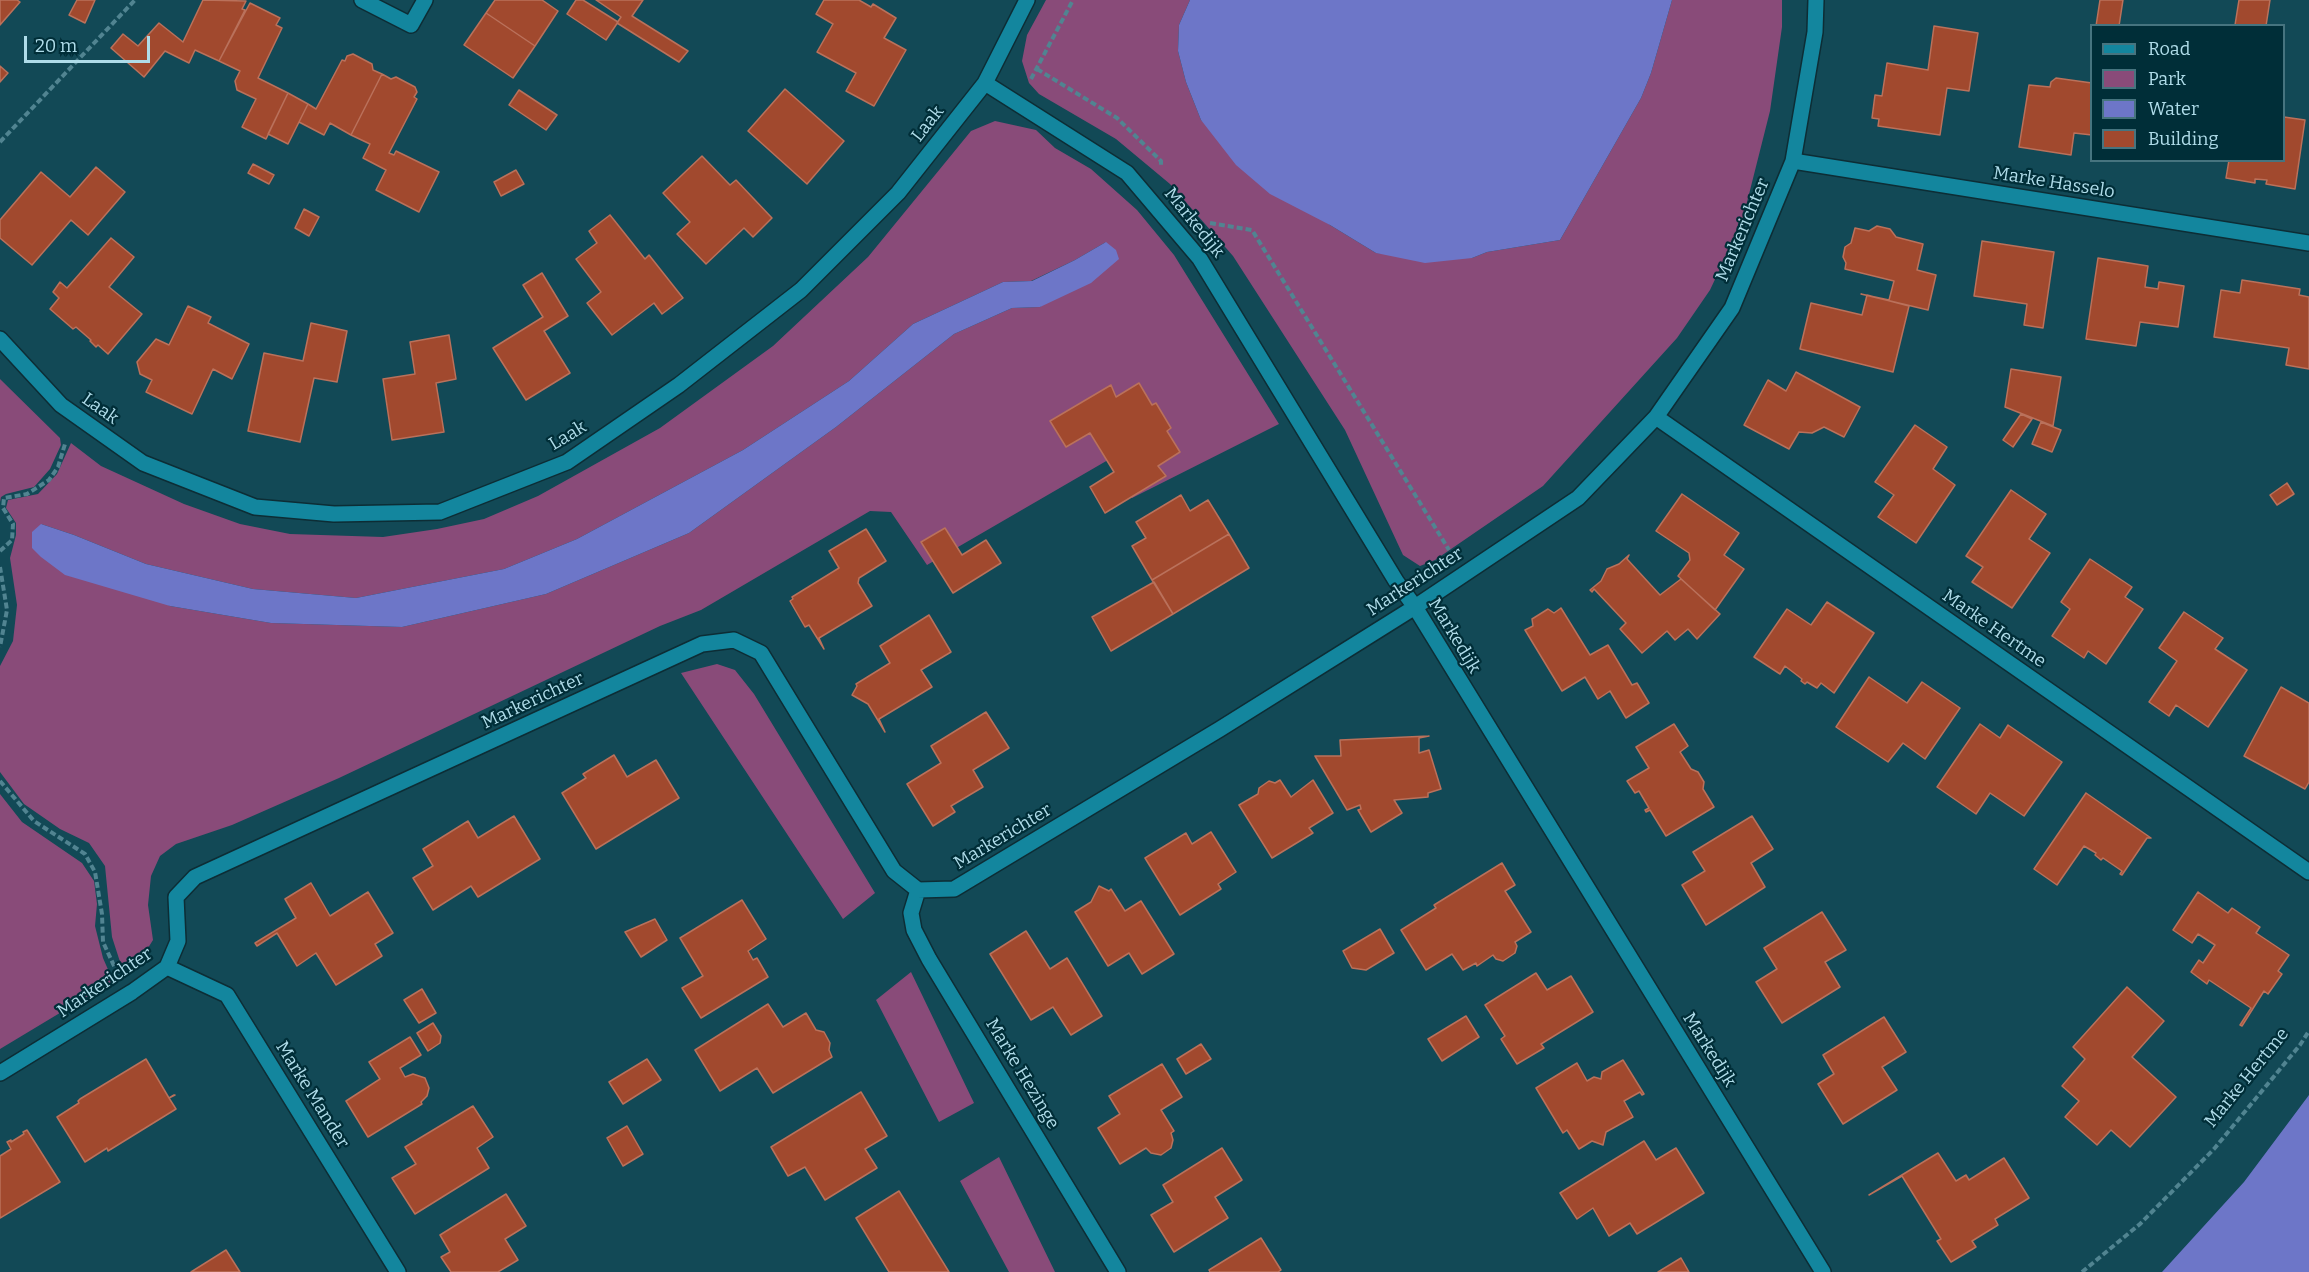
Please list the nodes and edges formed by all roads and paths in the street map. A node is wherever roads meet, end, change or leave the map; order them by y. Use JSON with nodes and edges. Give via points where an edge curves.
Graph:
{"nodes":[{"id":1,"x":135,"y":0,"type":"edge"},
{"id":2,"x":362,"y":0,"type":"edge"},
{"id":3,"x":425,"y":0,"type":"edge"},
{"id":4,"x":1027,"y":0,"type":"edge"},
{"id":5,"x":1073,"y":0,"type":"edge"},
{"id":6,"x":1816,"y":0,"type":"edge"},
{"id":7,"x":1037,"y":69,"type":"junction"},
{"id":8,"x":985,"y":83,"type":"junction"},
{"id":9,"x":1017,"y":103,"type":"junction"},
{"id":10,"x":0,"y":142,"type":"edge"},
{"id":11,"x":1793,"y":161,"type":"junction"},
{"id":12,"x":1162,"y":171,"type":"dead end"},
{"id":13,"x":1200,"y":222,"type":"dead end"},
{"id":14,"x":2309,"y":243,"type":"edge"},
{"id":15,"x":0,"y":339,"type":"edge"},
{"id":16,"x":75,"y":415,"type":"junction"},
{"id":17,"x":1656,"y":417,"type":"junction"},
{"id":18,"x":0,"y":551,"type":"edge"},
{"id":19,"x":0,"y":567,"type":"edge"},
{"id":20,"x":1464,"y":574,"type":"junction"},
{"id":21,"x":1414,"y":607,"type":"junction"},
{"id":22,"x":0,"y":647,"type":"edge"},
{"id":23,"x":0,"y":781,"type":"edge"},
{"id":24,"x":2309,"y":872,"type":"edge"},
{"id":25,"x":918,"y":890,"type":"junction"},
{"id":26,"x":167,"y":966,"type":"junction"},
{"id":27,"x":132,"y":992,"type":"junction"},
{"id":28,"x":2309,"y":1031,"type":"edge"},
{"id":29,"x":0,"y":1073,"type":"edge"},
{"id":30,"x":398,"y":1272,"type":"edge"},
{"id":31,"x":1119,"y":1272,"type":"edge"},
{"id":32,"x":1824,"y":1272,"type":"edge"},
{"id":33,"x":2082,"y":1272,"type":"edge"}],
"edges":[{"from":1,"to":10,"type":"path"},
{"from":2,"to":3,"type":"street","via":[[411,25]]},
{"from":4,"to":8,"type":"street","name":"Laak"},
{"from":5,"to":7,"type":"path"},
{"from":6,"to":11,"type":"street","name":"Markerichter","via":[[1815,32]]},
{"from":7,"to":9,"type":"path"},
{"from":7,"to":12,"type":"path","via":[[1117,118],[1161,160]]},
{"from":8,"to":9,"type":"street","name":"Markedijk"},
{"from":8,"to":16,"type":"street","name":"Laak","via":[[898,193],[801,290],[679,385],[567,462],[440,512],[334,514],[255,507],[143,463]]},
{"from":9,"to":21,"type":"street","name":"Markedijk","via":[[1127,173],[1200,259]]},
{"from":11,"to":14,"type":"street","name":"Marke Hasselo"},
{"from":11,"to":17,"type":"street","name":"Markerichter","via":[[1732,308]]},
{"from":13,"to":20,"type":"path","via":[[1252,230]]},
{"from":15,"to":16,"type":"street","name":"Laak"},
{"from":16,"to":18,"type":"path","via":[[58,466],[49,480],[27,494],[4,498],[3,508],[13,524],[12,540]]},
{"from":17,"to":20,"type":"street","name":"Markerichter","via":[[1578,498]]},
{"from":17,"to":24,"type":"street","name":"Marke Hertme"},
{"from":19,"to":22,"type":"path","via":[[7,610]]},
{"from":20,"to":21,"type":"street","name":"Markerichter"},
{"from":21,"to":25,"type":"street","name":"Markerichter","via":[[954,889]]},
{"from":21,"to":32,"type":"street","name":"Markedijk"},
{"from":23,"to":27,"type":"path","via":[[34,820],[85,854],[95,872],[103,942],[111,963]]},
{"from":25,"to":26,"type":"street","name":"Markerichter","via":[[894,871],[761,653],[734,640],[702,644],[195,877],[176,897],[178,941]]},
{"from":25,"to":31,"type":"street","name":"Marke Hezinge","via":[[911,913],[914,930]]},
{"from":26,"to":27,"type":"street","name":"Markerichter"},
{"from":26,"to":30,"type":"street","name":"Marke Mander","via":[[227,994]]},
{"from":27,"to":29,"type":"street","name":"Markerichter"},
{"from":28,"to":33,"type":"path","name":"Marke Hertme","via":[[2214,1149],[2139,1224]]}]}
